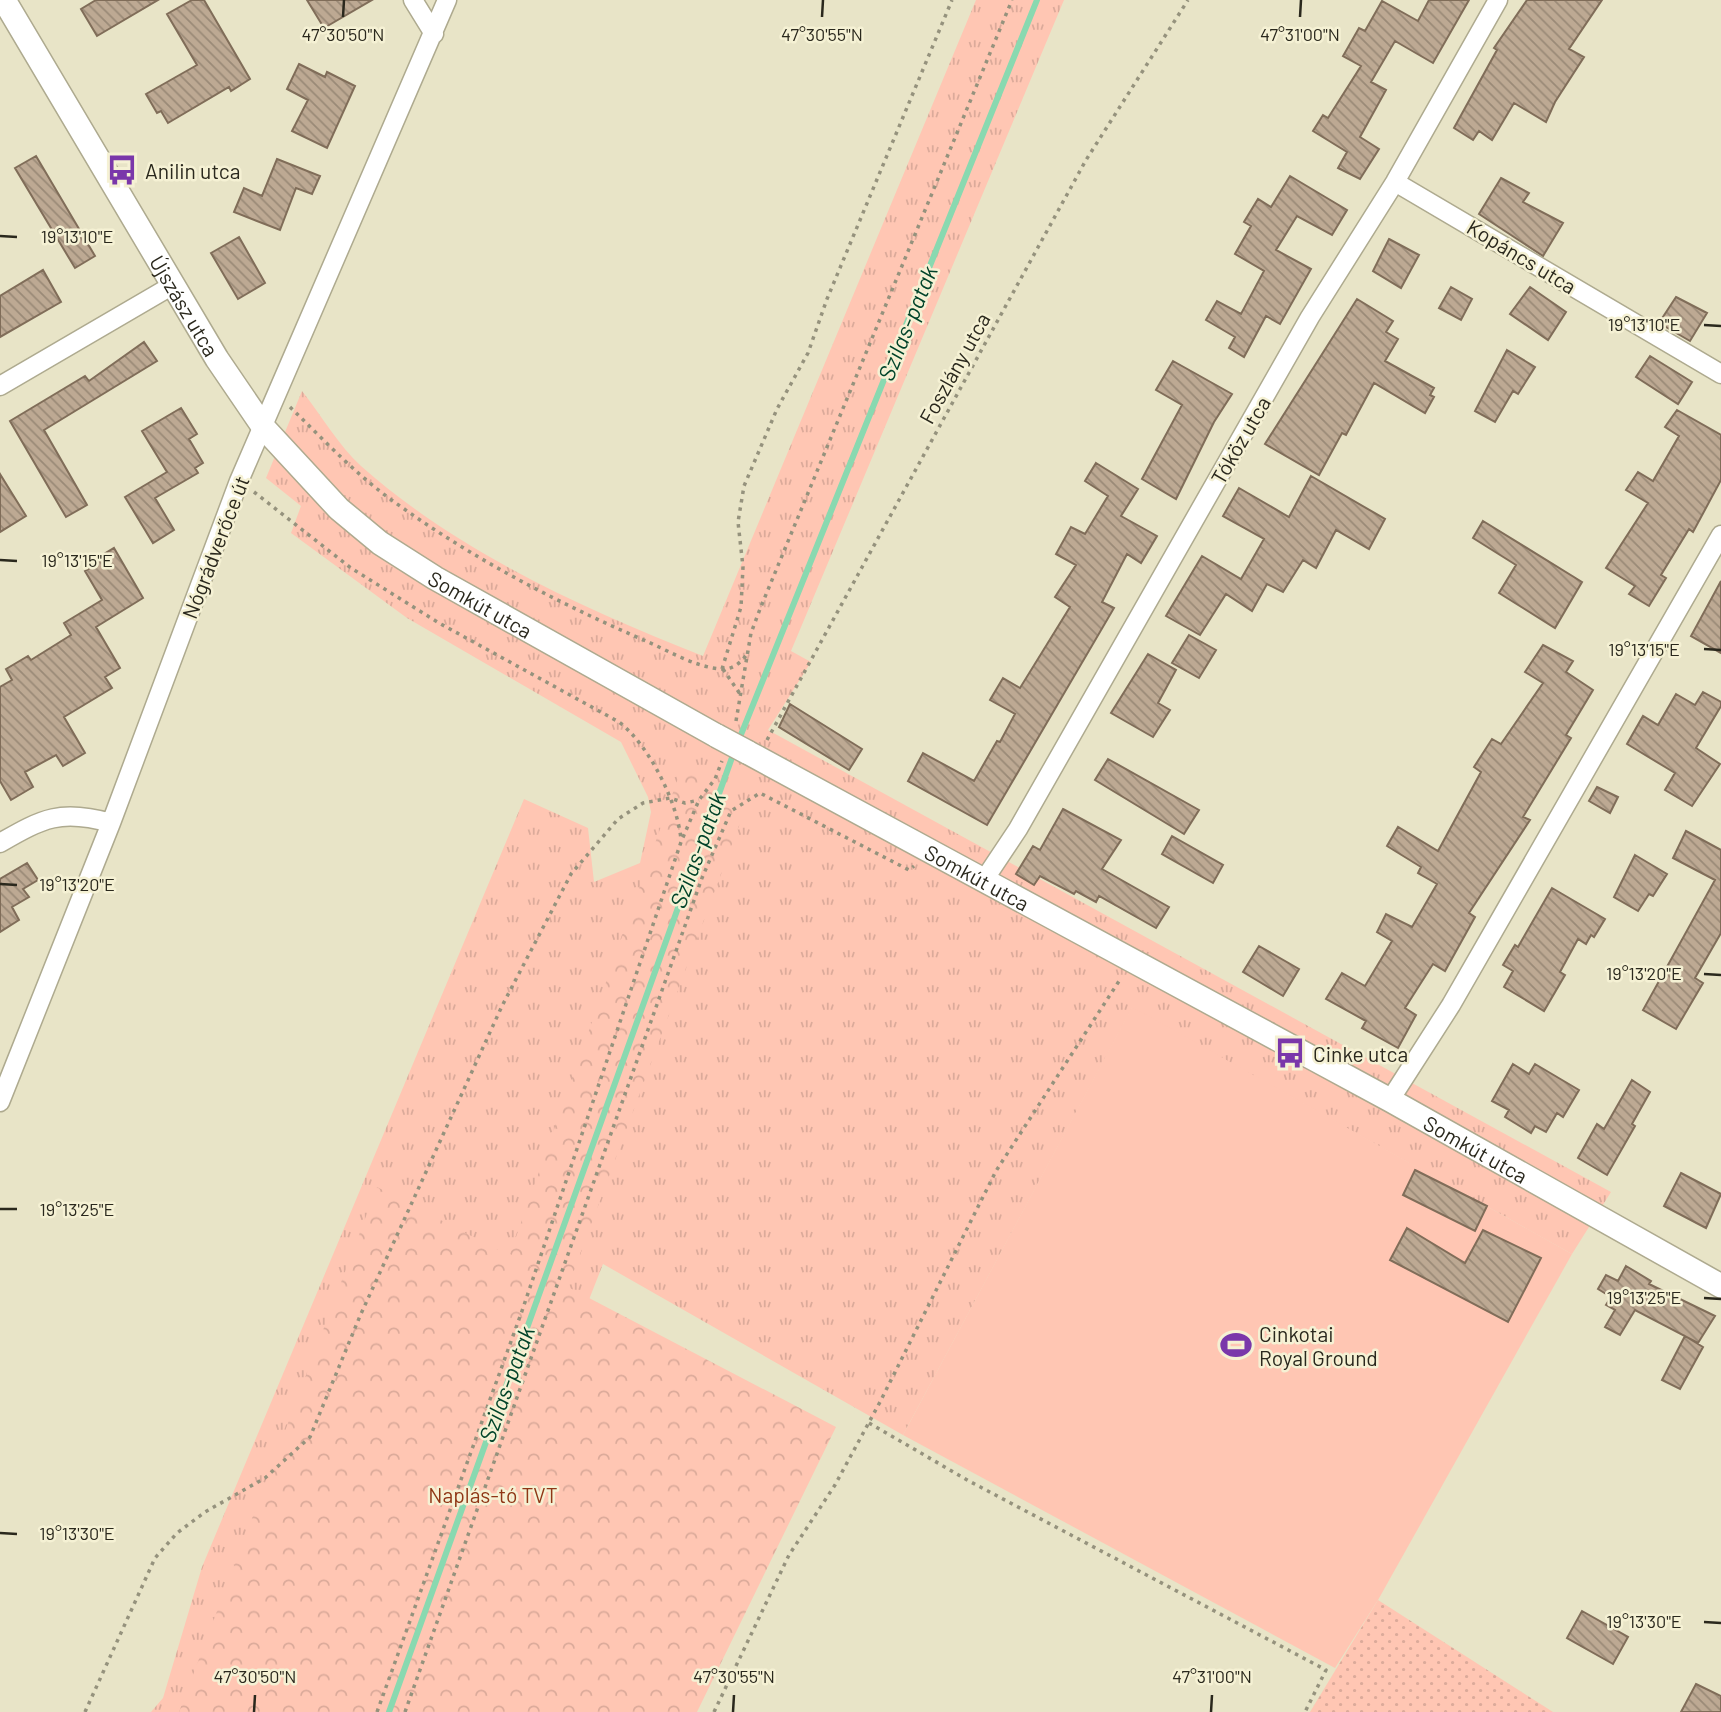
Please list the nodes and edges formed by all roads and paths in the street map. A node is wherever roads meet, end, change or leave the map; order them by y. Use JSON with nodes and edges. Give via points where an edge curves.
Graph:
{"nodes":[{"id":1,"x":4,"y":0,"type":"edge"},
{"id":2,"x":413,"y":0,"type":"edge"},
{"id":3,"x":447,"y":0,"type":"edge"},
{"id":4,"x":952,"y":0,"type":"edge"},
{"id":5,"x":1012,"y":0,"type":"edge"},
{"id":6,"x":1188,"y":0,"type":"edge"},
{"id":7,"x":1498,"y":0,"type":"edge"},
{"id":8,"x":433,"y":34,"type":"junction"},
{"id":9,"x":1395,"y":182,"type":"junction"},
{"id":10,"x":173,"y":285,"type":"junction"},
{"id":11,"x":1721,"y":374,"type":"edge"},
{"id":12,"x":0,"y":386,"type":"edge"},
{"id":13,"x":278,"y":395,"type":"junction"},
{"id":14,"x":264,"y":428,"type":"junction"},
{"id":15,"x":239,"y":481,"type":"junction"},
{"id":16,"x":1721,"y":535,"type":"edge"},
{"id":17,"x":748,"y":652,"type":"junction"},
{"id":18,"x":722,"y":669,"type":"junction"},
{"id":19,"x":741,"y":696,"type":"junction"},
{"id":20,"x":726,"y":729,"type":"junction"},
{"id":21,"x":752,"y":755,"type":"junction"},
{"id":22,"x":719,"y":770,"type":"dead end"},
{"id":23,"x":670,"y":799,"type":"junction"},
{"id":24,"x":699,"y":800,"type":"junction"},
{"id":25,"x":111,"y":823,"type":"junction"},
{"id":26,"x":681,"y":842,"type":"junction"},
{"id":27,"x":0,"y":844,"type":"edge"},
{"id":28,"x":930,"y":852,"type":"junction"},
{"id":29,"x":984,"y":880,"type":"junction"},
{"id":30,"x":1132,"y":961,"type":"junction"},
{"id":31,"x":1390,"y":1100,"type":"junction"},
{"id":32,"x":0,"y":1102,"type":"edge"},
{"id":33,"x":1721,"y":1286,"type":"edge"},
{"id":34,"x":869,"y":1423,"type":"junction"},
{"id":35,"x":85,"y":1712,"type":"edge"},
{"id":36,"x":377,"y":1712,"type":"edge"},
{"id":37,"x":405,"y":1712,"type":"edge"},
{"id":38,"x":714,"y":1712,"type":"edge"},
{"id":39,"x":1305,"y":1712,"type":"edge"}],
"edges":[{"from":1,"to":10,"type":"street","name":"Újszász utca"},
{"from":2,"to":8,"type":"street"},
{"from":3,"to":8,"type":"street","name":"Nógrádverőce út"},
{"from":4,"to":18,"type":"path","via":[[808,353],[777,409],[744,486],[738,522],[741,607]]},
{"from":5,"to":17,"type":"path","via":[[760,609]]},
{"from":6,"to":21,"type":"path","name":"Foszlány utca","via":[[1086,160]]},
{"from":7,"to":9,"type":"street","name":"Tóköz utca"},
{"from":8,"to":13,"type":"street","name":"Nógrádverőce út"},
{"from":9,"to":11,"type":"street","name":"Kopáncs utca"},
{"from":9,"to":29,"type":"street","name":"Tóköz utca","via":[[1310,317],[1018,829]]},
{"from":10,"to":12,"type":"street"},
{"from":10,"to":14,"type":"street","name":"Újszász utca"},
{"from":13,"to":14,"type":"street","name":"Nógrádverőce út"},
{"from":13,"to":18,"type":"path","via":[[397,505],[462,548],[602,622],[696,663]]},
{"from":14,"to":15,"type":"street","name":"Nógrádverőce út"},
{"from":14,"to":20,"type":"street","name":"Somkút utca","via":[[339,509],[380,543],[435,578]]},
{"from":15,"to":23,"type":"path","via":[[351,568],[439,623],[619,722],[642,744]]},
{"from":15,"to":25,"type":"street","name":"Nógrádverőce út"},
{"from":16,"to":31,"type":"street","via":[[1451,1005]]},
{"from":17,"to":18,"type":"path","via":[[739,663]]},
{"from":17,"to":19,"type":"path"},
{"from":18,"to":19,"type":"path"},
{"from":19,"to":20,"type":"path"},
{"from":20,"to":21,"type":"street","name":"Somkút utca","bridge":true},
{"from":21,"to":28,"type":"street","name":"Somkút utca"},
{"from":22,"to":24,"type":"path"},
{"from":23,"to":24,"type":"path"},
{"from":23,"to":26,"type":"path","via":[[680,819]]},
{"from":23,"to":35,"type":"path","via":[[643,803],[618,819],[571,874],[502,1006],[360,1316],[310,1437],[265,1478],[177,1533],[155,1558]]},
{"from":24,"to":26,"type":"path"},
{"from":25,"to":27,"type":"street","via":[[87,817],[51,817]]},
{"from":25,"to":32,"type":"street","name":"Nógrádverőce út"},
{"from":26,"to":36,"type":"path","via":[[522,1311]]},
{"from":28,"to":29,"type":"street","name":"Somkút utca"},
{"from":28,"to":37,"type":"path","via":[[909,870],[760,793],[730,811],[702,878]]},
{"from":29,"to":30,"type":"street","name":"Somkút utca"},
{"from":30,"to":31,"type":"street","name":"Somkút utca"},
{"from":30,"to":34,"type":"path","via":[[996,1171]]},
{"from":31,"to":33,"type":"street","name":"Somkút utca"},
{"from":34,"to":38,"type":"path","via":[[789,1555]]},
{"from":34,"to":39,"type":"path","via":[[1326,1670]]}]}
